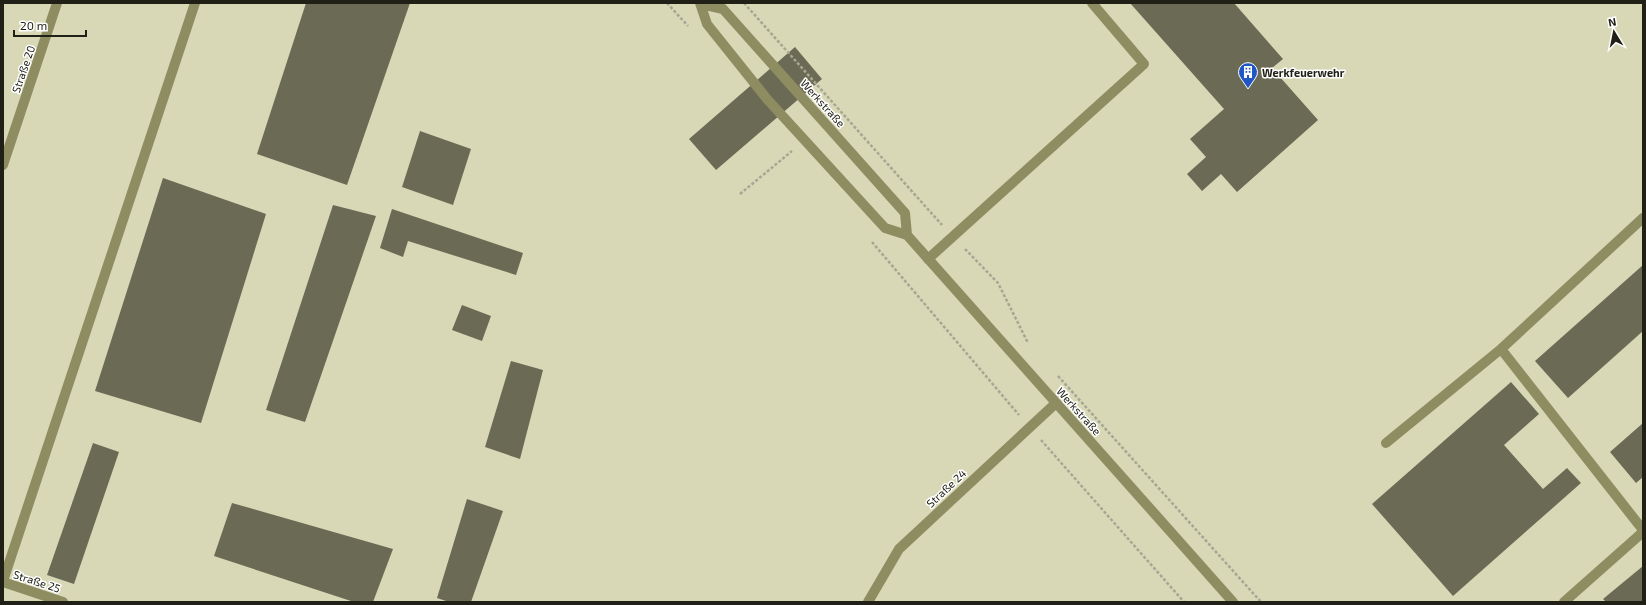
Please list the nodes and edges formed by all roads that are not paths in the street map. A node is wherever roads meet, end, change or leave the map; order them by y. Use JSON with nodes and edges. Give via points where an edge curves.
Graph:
{"nodes":[{"id":1,"x":57,"y":3,"type":"edge"},
{"id":2,"x":196,"y":3,"type":"edge"},
{"id":3,"x":1092,"y":3,"type":"edge"},
{"id":4,"x":700,"y":4,"type":"edge"},
{"id":5,"x":3,"y":165,"type":"edge"},
{"id":6,"x":1643,"y":218,"type":"edge"},
{"id":7,"x":907,"y":235,"type":"junction"},
{"id":8,"x":928,"y":259,"type":"junction"},
{"id":9,"x":1502,"y":349,"type":"junction"},
{"id":10,"x":1056,"y":404,"type":"junction"},
{"id":11,"x":1386,"y":443,"type":"dead end"},
{"id":12,"x":1643,"y":531,"type":"edge"},
{"id":13,"x":3,"y":582,"type":"edge"},
{"id":14,"x":62,"y":602,"type":"edge"},
{"id":15,"x":868,"y":602,"type":"edge"},
{"id":16,"x":1233,"y":602,"type":"edge"},
{"id":17,"x":1564,"y":602,"type":"edge"}],
"edges":[{"from":1,"to":5,"type":"street","name":"Straße 20"},
{"from":2,"to":13,"type":"street"},
{"from":3,"to":8,"type":"street","via":[[1144,64]]},
{"from":4,"to":7,"type":"street","name":"Werkstraße","via":[[707,24],[767,99],[885,228]]},
{"from":4,"to":7,"type":"street","name":"Werkstraße","via":[[722,8],[905,213]]},
{"from":6,"to":9,"type":"street"},
{"from":7,"to":8,"type":"street","name":"Werkstraße"},
{"from":8,"to":10,"type":"street","name":"Werkstraße"},
{"from":9,"to":11,"type":"street"},
{"from":9,"to":12,"type":"street"},
{"from":10,"to":15,"type":"street","name":"Straße 24","via":[[899,549]]},
{"from":10,"to":16,"type":"street","name":"Werkstraße"},
{"from":12,"to":17,"type":"street"},
{"from":13,"to":14,"type":"street","name":"Straße 25"}]}
